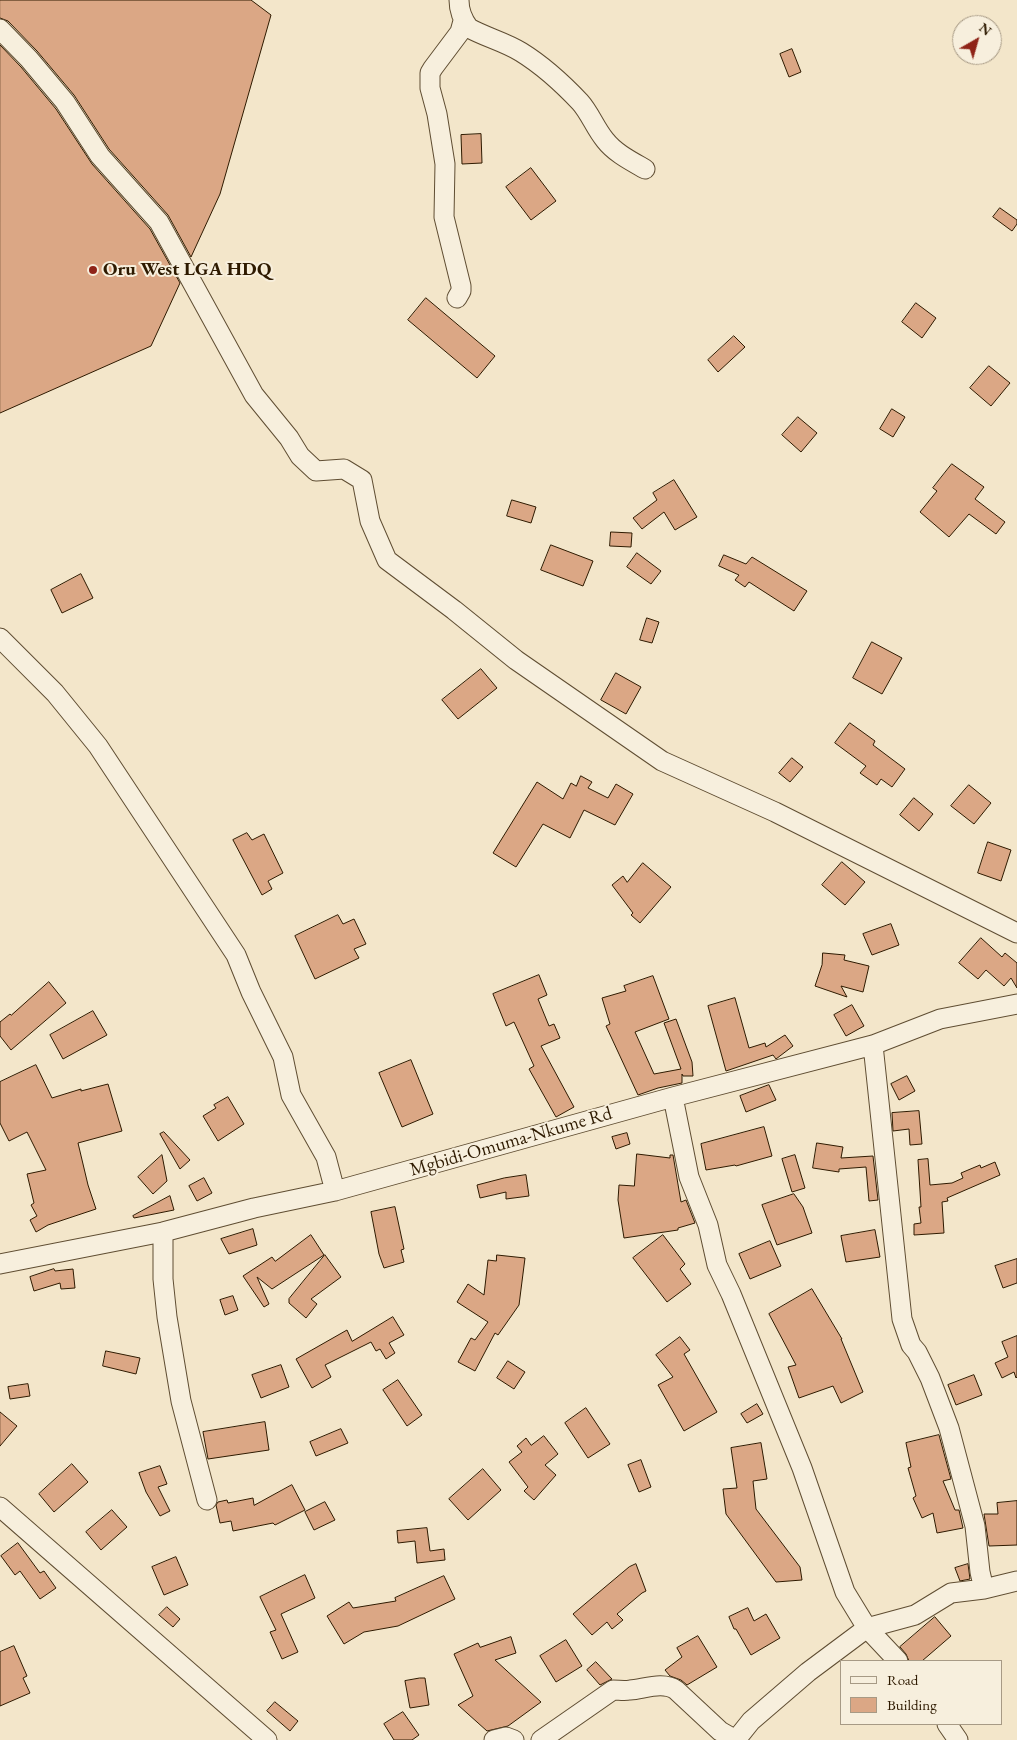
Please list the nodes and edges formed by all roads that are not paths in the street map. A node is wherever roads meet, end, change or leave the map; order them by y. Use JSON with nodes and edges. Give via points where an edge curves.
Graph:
{"nodes":[{"id":1,"x":459,"y":0,"type":"edge"},
{"id":2,"x":463,"y":21,"type":"junction"},
{"id":3,"x":0,"y":29,"type":"edge"},
{"id":4,"x":645,"y":169,"type":"dead end"},
{"id":5,"x":457,"y":298,"type":"dead end"},
{"id":6,"x":0,"y":638,"type":"edge"},
{"id":7,"x":1017,"y":933,"type":"edge"},
{"id":8,"x":1017,"y":1004,"type":"edge"},
{"id":9,"x":873,"y":1045,"type":"junction"},
{"id":10,"x":673,"y":1097,"type":"junction"},
{"id":11,"x":335,"y":1191,"type":"junction"},
{"id":12,"x":163,"y":1232,"type":"junction"},
{"id":13,"x":0,"y":1264,"type":"edge"},
{"id":14,"x":207,"y":1500,"type":"dead end"},
{"id":15,"x":0,"y":1507,"type":"edge"},
{"id":16,"x":1017,"y":1581,"type":"edge"},
{"id":17,"x":984,"y":1589,"type":"junction"},
{"id":18,"x":867,"y":1628,"type":"junction"},
{"id":19,"x":897,"y":1660,"type":"edge"},
{"id":20,"x":948,"y":1725,"type":"edge"},
{"id":21,"x":267,"y":1740,"type":"edge"},
{"id":22,"x":494,"y":1740,"type":"edge"},
{"id":23,"x":514,"y":1740,"type":"edge"},
{"id":24,"x":541,"y":1740,"type":"edge"},
{"id":25,"x":958,"y":1740,"type":"edge"}],
"edges":[{"from":1,"to":2,"type":"street"},
{"from":2,"to":4,"type":"street","via":[[469,28],[520,52],[545,70],[580,102],[612,147]]},
{"from":2,"to":5,"type":"street","via":[[460,32],[430,73],[430,88],[446,164],[444,217],[461,286]]},
{"from":3,"to":7,"type":"street","via":[[66,102],[100,156],[159,222],[254,395],[290,438],[300,456],[316,471],[344,470],[362,480],[370,521],[387,560],[516,660],[662,761],[775,812]]},
{"from":6,"to":11,"type":"street","via":[[55,693],[98,746],[236,956],[283,1057],[291,1095],[326,1156]]},
{"from":8,"to":9,"type":"street","name":"Mgbidi-Omuma-Nkume Rd","via":[[940,1019]]},
{"from":9,"to":10,"type":"street","name":"Mgbidi-Omuma-Nkume Rd"},
{"from":9,"to":17,"type":"street","via":[[902,1319],[949,1428],[975,1526]]},
{"from":10,"to":11,"type":"street","name":"Mgbidi-Omuma-Nkume Rd"},
{"from":10,"to":18,"type":"street","via":[[690,1177],[708,1225],[717,1265],[802,1468],[845,1592]]},
{"from":11,"to":12,"type":"street","name":"Mgbidi-Omuma-Nkume Rd"},
{"from":12,"to":13,"type":"street","name":"Mgbidi-Omuma-Nkume Rd"},
{"from":12,"to":14,"type":"street","via":[[167,1317],[181,1401]]},
{"from":15,"to":21,"type":"street"},
{"from":16,"to":17,"type":"street"},
{"from":17,"to":18,"type":"street","via":[[951,1593],[914,1615]]},
{"from":18,"to":19,"type":"street"},
{"from":18,"to":24,"type":"street","via":[[808,1672],[734,1740],[671,1686],[665,1686],[614,1690]]},
{"from":20,"to":25,"type":"street"},
{"from":22,"to":23,"type":"street","via":[[506,1737]]}]}
